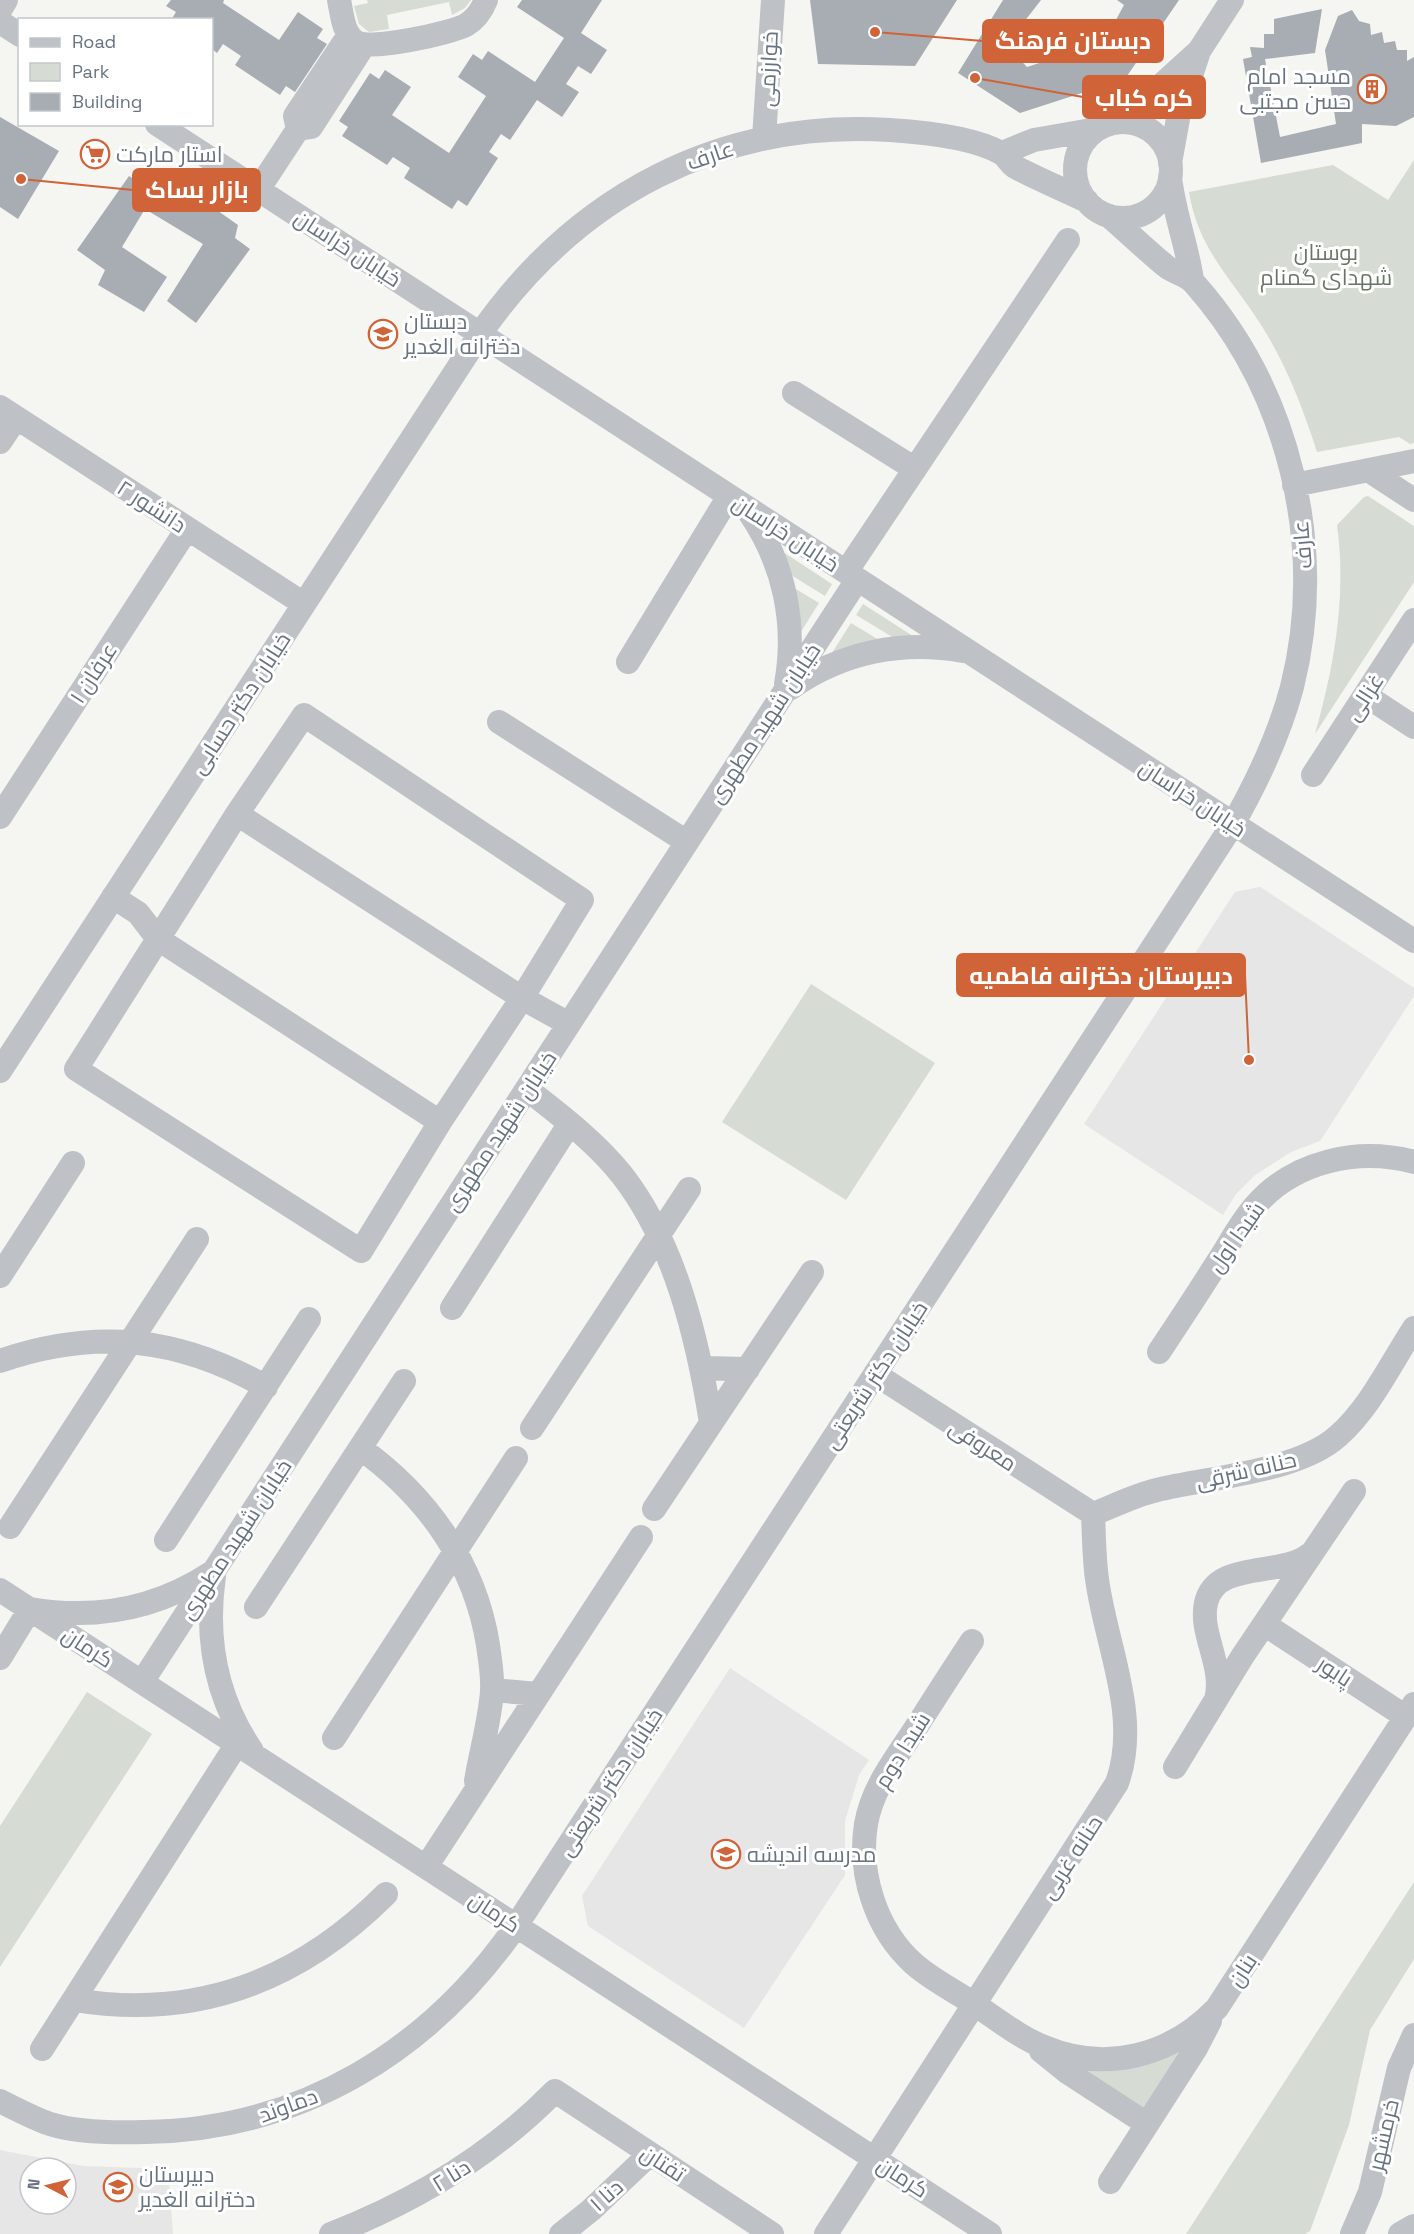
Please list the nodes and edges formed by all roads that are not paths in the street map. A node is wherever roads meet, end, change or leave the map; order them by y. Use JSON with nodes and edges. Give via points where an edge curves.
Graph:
{"nodes":[{"id":1,"x":6,"y":0,"type":"edge"},
{"id":2,"x":339,"y":0,"type":"edge"},
{"id":3,"x":486,"y":0,"type":"edge"},
{"id":4,"x":773,"y":0,"type":"edge"},
{"id":5,"x":1232,"y":0,"type":"edge"},
{"id":6,"x":0,"y":10,"type":"edge"},
{"id":7,"x":0,"y":22,"type":"edge"},
{"id":8,"x":18,"y":34,"type":"edge"},
{"id":9,"x":357,"y":40,"type":"junction"},
{"id":10,"x":1198,"y":51,"type":"junction"},
{"id":11,"x":161,"y":126,"type":"edge"},
{"id":12,"x":1103,"y":126,"type":"junction"},
{"id":13,"x":764,"y":138,"type":"junction"},
{"id":14,"x":1002,"y":153,"type":"junction"},
{"id":15,"x":1170,"y":170,"type":"junction"},
{"id":16,"x":258,"y":190,"type":"junction"},
{"id":17,"x":1086,"y":201,"type":"junction"},
{"id":18,"x":1109,"y":216,"type":"junction"},
{"id":19,"x":1068,"y":240,"type":"dead end"},
{"id":20,"x":1192,"y":280,"type":"junction"},
{"id":21,"x":480,"y":334,"type":"junction"},
{"id":22,"x":794,"y":393,"type":"dead end"},
{"id":23,"x":8,"y":413,"type":"edge"},
{"id":24,"x":0,"y":442,"type":"edge"},
{"id":25,"x":1414,"y":461,"type":"edge"},
{"id":26,"x":915,"y":469,"type":"junction"},
{"id":27,"x":1368,"y":470,"type":"junction"},
{"id":28,"x":1294,"y":485,"type":"junction"},
{"id":29,"x":1414,"y":500,"type":"edge"},
{"id":30,"x":737,"y":501,"type":"junction"},
{"id":31,"x":187,"y":529,"type":"junction"},
{"id":32,"x":852,"y":576,"type":"junction"},
{"id":33,"x":304,"y":604,"type":"junction"},
{"id":34,"x":1414,"y":620,"type":"edge"},
{"id":35,"x":970,"y":652,"type":"junction"},
{"id":36,"x":628,"y":662,"type":"dead end"},
{"id":37,"x":784,"y":692,"type":"junction"},
{"id":38,"x":1365,"y":695,"type":"junction"},
{"id":39,"x":499,"y":722,"type":"dead end"},
{"id":40,"x":1414,"y":726,"type":"edge"},
{"id":41,"x":1313,"y":775,"type":"dead end"},
{"id":42,"x":237,"y":814,"type":"junction"},
{"id":43,"x":0,"y":817,"type":"edge"},
{"id":44,"x":1233,"y":824,"type":"junction"},
{"id":45,"x":687,"y":842,"type":"junction"},
{"id":46,"x":113,"y":897,"type":"junction"},
{"id":47,"x":158,"y":939,"type":"junction"},
{"id":48,"x":1414,"y":941,"type":"edge"},
{"id":49,"x":522,"y":998,"type":"junction"},
{"id":50,"x":569,"y":1024,"type":"junction"},
{"id":51,"x":0,"y":1071,"type":"edge"},
{"id":52,"x":527,"y":1089,"type":"junction"},
{"id":53,"x":440,"y":1122,"type":"junction"},
{"id":54,"x":570,"y":1123,"type":"junction"},
{"id":55,"x":1414,"y":1162,"type":"edge"},
{"id":56,"x":73,"y":1163,"type":"dead end"},
{"id":57,"x":689,"y":1189,"type":"dead end"},
{"id":58,"x":658,"y":1236,"type":"junction"},
{"id":59,"x":197,"y":1239,"type":"dead end"},
{"id":60,"x":812,"y":1272,"type":"dead end"},
{"id":61,"x":0,"y":1276,"type":"edge"},
{"id":62,"x":452,"y":1308,"type":"dead end"},
{"id":63,"x":309,"y":1319,"type":"dead end"},
{"id":64,"x":1414,"y":1328,"type":"edge"},
{"id":65,"x":130,"y":1341,"type":"junction"},
{"id":66,"x":1159,"y":1352,"type":"dead end"},
{"id":67,"x":0,"y":1361,"type":"edge"},
{"id":68,"x":703,"y":1368,"type":"junction"},
{"id":69,"x":748,"y":1368,"type":"junction"},
{"id":70,"x":875,"y":1374,"type":"junction"},
{"id":71,"x":404,"y":1381,"type":"dead end"},
{"id":72,"x":266,"y":1387,"type":"junction"},
{"id":73,"x":711,"y":1423,"type":"junction"},
{"id":74,"x":532,"y":1428,"type":"dead end"},
{"id":75,"x":360,"y":1448,"type":"junction"},
{"id":76,"x":516,"y":1458,"type":"dead end"},
{"id":77,"x":1354,"y":1491,"type":"dead end"},
{"id":78,"x":654,"y":1509,"type":"dead end"},
{"id":79,"x":1093,"y":1514,"type":"junction"},
{"id":80,"x":9,"y":1527,"type":"dead end"},
{"id":81,"x":641,"y":1537,"type":"dead end"},
{"id":82,"x":166,"y":1540,"type":"dead end"},
{"id":83,"x":456,"y":1551,"type":"junction"},
{"id":84,"x":1314,"y":1551,"type":"junction"},
{"id":85,"x":1280,"y":1567,"type":"junction"},
{"id":86,"x":215,"y":1570,"type":"junction"},
{"id":87,"x":0,"y":1590,"type":"edge"},
{"id":88,"x":1284,"y":1594,"type":"junction"},
{"id":89,"x":256,"y":1607,"type":"dead end"},
{"id":90,"x":30,"y":1609,"type":"junction"},
{"id":91,"x":1264,"y":1624,"type":"junction"},
{"id":92,"x":972,"y":1641,"type":"dead end"},
{"id":93,"x":1242,"y":1657,"type":"junction"},
{"id":94,"x":0,"y":1658,"type":"edge"},
{"id":95,"x":1217,"y":1664,"type":"junction"},
{"id":96,"x":142,"y":1682,"type":"junction"},
{"id":97,"x":492,"y":1690,"type":"junction"},
{"id":98,"x":538,"y":1694,"type":"junction"},
{"id":99,"x":1216,"y":1702,"type":"junction"},
{"id":100,"x":1410,"y":1711,"type":"edge"},
{"id":101,"x":334,"y":1738,"type":"dead end"},
{"id":102,"x":246,"y":1750,"type":"junction"},
{"id":103,"x":1175,"y":1767,"type":"dead end"},
{"id":104,"x":474,"y":1792,"type":"junction"},
{"id":105,"x":426,"y":1867,"type":"junction"},
{"id":106,"x":386,"y":1893,"type":"dead end"},
{"id":107,"x":516,"y":1926,"type":"junction"},
{"id":108,"x":74,"y":2000,"type":"junction"},
{"id":109,"x":975,"y":2004,"type":"junction"},
{"id":110,"x":1217,"y":2008,"type":"junction"},
{"id":111,"x":1018,"y":2033,"type":"junction"},
{"id":112,"x":1414,"y":2035,"type":"edge"},
{"id":113,"x":42,"y":2049,"type":"dead end"},
{"id":114,"x":555,"y":2091,"type":"joint"},
{"id":115,"x":0,"y":2101,"type":"edge"},
{"id":116,"x":0,"y":2120,"type":"edge"},
{"id":117,"x":51,"y":2124,"type":"junction"},
{"id":118,"x":1147,"y":2124,"type":"junction"},
{"id":119,"x":650,"y":2154,"type":"junction"},
{"id":120,"x":874,"y":2159,"type":"junction"},
{"id":121,"x":1110,"y":2182,"type":"dead end"},
{"id":122,"x":1414,"y":2226,"type":"edge"},
{"id":123,"x":331,"y":2234,"type":"edge"},
{"id":124,"x":561,"y":2234,"type":"edge"},
{"id":125,"x":772,"y":2234,"type":"edge"},
{"id":126,"x":826,"y":2234,"type":"edge"},
{"id":127,"x":990,"y":2234,"type":"edge"},
{"id":128,"x":1352,"y":2234,"type":"edge"},
{"id":129,"x":1400,"y":2234,"type":"edge"}],
"edges":[{"from":1,"to":6,"type":"street"},
{"from":2,"to":9,"type":"street"},
{"from":3,"to":9,"type":"street","via":[[475,18],[457,29],[375,46]]},
{"from":4,"to":13,"type":"street","name":"خوارزمی"},
{"from":5,"to":10,"type":"street"},
{"from":7,"to":8,"type":"street"},
{"from":9,"to":16,"type":"street","via":[[295,116],[298,129]]},
{"from":10,"to":12,"type":"street","via":[[1145,100]]},
{"from":10,"to":15,"type":"street","via":[[1179,113]]},
{"from":11,"to":16,"type":"street","name":"خیابان خراسان"},
{"from":12,"to":14,"type":"street","via":[[1034,140]]},
{"from":12,"to":15,"type":"street","via":[[1137,124],[1149,129],[1159,138]]},
{"from":12,"to":17,"type":"street","via":[[1079,150],[1075,163],[1079,190]]},
{"from":13,"to":14,"type":"street","name":"عارف","via":[[830,129],[868,129],[940,136]]},
{"from":13,"to":21,"type":"street","name":"عارف","via":[[682,164],[615,199],[554,246],[502,302]]},
{"from":14,"to":17,"type":"street","name":"عارف","via":[[1014,167]]},
{"from":15,"to":18,"type":"street","via":[[1166,190],[1148,210],[1136,216]]},
{"from":15,"to":20,"type":"street","via":[[1175,212],[1188,249]]},
{"from":16,"to":21,"type":"street","name":"خیابان خراسان"},
{"from":17,"to":18,"type":"street"},
{"from":18,"to":20,"type":"street","name":"عارف","via":[[1169,269]]},
{"from":19,"to":26,"type":"street","name":"خیابان شهید مطهری"},
{"from":20,"to":28,"type":"street","name":"عارف","via":[[1224,321],[1262,387],[1277,422]]},
{"from":21,"to":30,"type":"street","name":"خیابان خراسان"},
{"from":21,"to":33,"type":"street","name":"خیابان دکتر حسابی"},
{"from":22,"to":26,"type":"street"},
{"from":23,"to":24,"type":"street"},
{"from":23,"to":31,"type":"street","name":"دانشور ۲"},
{"from":25,"to":27,"type":"street"},
{"from":26,"to":32,"type":"street","name":"خیابان شهید مطهری"},
{"from":27,"to":28,"type":"street"},
{"from":27,"to":29,"type":"street"},
{"from":28,"to":44,"type":"street","name":"عارف","via":[[1305,572],[1299,649],[1281,723],[1264,767]]},
{"from":30,"to":32,"type":"street","name":"خیابان خراسان"},
{"from":30,"to":36,"type":"street"},
{"from":30,"to":37,"type":"street","via":[[774,557],[785,595],[790,644]]},
{"from":31,"to":33,"type":"street","name":"دانشور ۲"},
{"from":31,"to":43,"type":"street","name":"عرفان ۱"},
{"from":32,"to":35,"type":"street","name":"خیابان خراسان"},
{"from":32,"to":37,"type":"street","name":"خیابان شهید مطهری"},
{"from":33,"to":46,"type":"street","name":"خیابان دکتر حسابی"},
{"from":34,"to":38,"type":"street","name":"غزالی"},
{"from":35,"to":37,"type":"street","via":[[921,646],[872,651],[826,667]]},
{"from":35,"to":44,"type":"street","name":"خیابان خراسان"},
{"from":37,"to":45,"type":"street","name":"خیابان شهید مطهری"},
{"from":38,"to":40,"type":"street"},
{"from":38,"to":41,"type":"street","name":"غزالی"},
{"from":39,"to":45,"type":"street"},
{"from":42,"to":47,"type":"street"},
{"from":42,"to":49,"type":"street"},
{"from":42,"to":49,"type":"street","via":[[304,715],[582,900]]},
{"from":44,"to":48,"type":"street","name":"خیابان خراسان"},
{"from":44,"to":70,"type":"street","name":"خیابان دکتر شریعتی"},
{"from":45,"to":50,"type":"street","name":"خیابان شهید مطهری"},
{"from":46,"to":47,"type":"street","via":[[138,913]]},
{"from":46,"to":51,"type":"street","name":"خیابان دکتر حسابی"},
{"from":47,"to":53,"type":"street"},
{"from":47,"to":53,"type":"street","via":[[76,1069],[361,1251]]},
{"from":49,"to":50,"type":"street"},
{"from":49,"to":53,"type":"street"},
{"from":50,"to":52,"type":"street","name":"خیابان شهید مطهری"},
{"from":52,"to":54,"type":"street"},
{"from":52,"to":86,"type":"street","name":"خیابان شهید مطهری"},
{"from":54,"to":58,"type":"street","via":[[622,1175]]},
{"from":54,"to":62,"type":"street"},
{"from":55,"to":66,"type":"street","name":"شیدا اول","via":[[1356,1156],[1318,1164],[1284,1180],[1254,1207]]},
{"from":56,"to":61,"type":"street"},
{"from":57,"to":58,"type":"street"},
{"from":58,"to":68,"type":"street","via":[[691,1323]]},
{"from":58,"to":74,"type":"street"},
{"from":59,"to":65,"type":"street"},
{"from":60,"to":69,"type":"street"},
{"from":63,"to":72,"type":"street"},
{"from":64,"to":79,"type":"street","name":"حنانه شرقی","via":[[1357,1416],[1316,1452],[1290,1462],[1154,1491]]},
{"from":65,"to":67,"type":"street","via":[[76,1342]]},
{"from":65,"to":72,"type":"street","via":[[214,1360]]},
{"from":65,"to":80,"type":"street"},
{"from":68,"to":69,"type":"street"},
{"from":68,"to":73,"type":"street"},
{"from":69,"to":73,"type":"street"},
{"from":70,"to":79,"type":"street","name":"معروفی"},
{"from":70,"to":107,"type":"street","name":"خیابان دکتر شریعتی"},
{"from":71,"to":75,"type":"street"},
{"from":72,"to":82,"type":"street"},
{"from":73,"to":78,"type":"street"},
{"from":75,"to":83,"type":"street","via":[[404,1483]]},
{"from":75,"to":89,"type":"street"},
{"from":76,"to":83,"type":"street"},
{"from":77,"to":84,"type":"street"},
{"from":79,"to":109,"type":"street","name":"حنانه غربی","via":[[1097,1579],[1125,1715],[1125,1757],[1110,1796]]},
{"from":81,"to":98,"type":"street"},
{"from":83,"to":97,"type":"street","via":[[486,1632]]},
{"from":83,"to":101,"type":"street"},
{"from":84,"to":85,"type":"street"},
{"from":84,"to":88,"type":"street"},
{"from":85,"to":88,"type":"street","via":[[1286,1580]]},
{"from":85,"to":95,"type":"street","via":[[1230,1576],[1211,1592],[1205,1615]]},
{"from":86,"to":90,"type":"street","via":[[164,1598],[127,1609],[78,1614]]},
{"from":86,"to":96,"type":"street","name":"خیابان شهید مطهری"},
{"from":86,"to":102,"type":"street","via":[[210,1618],[215,1667]]},
{"from":87,"to":90,"type":"street","name":"کرمان"},
{"from":88,"to":91,"type":"street"},
{"from":90,"to":94,"type":"street"},
{"from":90,"to":96,"type":"street","name":"کرمان"},
{"from":91,"to":93,"type":"street"},
{"from":91,"to":100,"type":"street","name":"پایور"},
{"from":92,"to":109,"type":"street","name":"شیدا دوم","via":[[878,1786],[864,1844],[870,1891],[889,1935],[915,1965]]},
{"from":93,"to":95,"type":"street","via":[[1231,1665]]},
{"from":93,"to":99,"type":"street"},
{"from":95,"to":99,"type":"street"},
{"from":96,"to":102,"type":"street","name":"کرمان"},
{"from":97,"to":98,"type":"street"},
{"from":97,"to":104,"type":"street"},
{"from":98,"to":104,"type":"street"},
{"from":99,"to":103,"type":"street"},
{"from":100,"to":110,"type":"street","name":"بنان"},
{"from":102,"to":105,"type":"street","name":"کرمان"},
{"from":102,"to":108,"type":"street"},
{"from":104,"to":105,"type":"street"},
{"from":105,"to":107,"type":"street","name":"کرمان"},
{"from":106,"to":108,"type":"street","via":[[363,1917],[320,1950],[251,1985],[220,1995],[156,2005]]},
{"from":107,"to":117,"type":"street","name":"دماوند","via":[[493,1959],[441,2016],[380,2062],[313,2098],[277,2111],[203,2128],[123,2133]]},
{"from":107,"to":120,"type":"street","name":"کرمان"},
{"from":108,"to":113,"type":"street"},
{"from":109,"to":111,"type":"street","name":"بنان"},
{"from":109,"to":120,"type":"street","name":"حنانه غربی"},
{"from":110,"to":111,"type":"street","name":"بنان","via":[[1203,2023],[1171,2044],[1116,2060],[1059,2053]]},
{"from":110,"to":118,"type":"street"},
{"from":111,"to":118,"type":"street","via":[[1067,2072]]},
{"from":112,"to":128,"type":"street","name":"خرمشهر","via":[[1398,2068],[1370,2192]]},
{"from":114,"to":119,"type":"street","name":"تفتان"},
{"from":114,"to":123,"type":"street","name":"دنا ۲","via":[[516,2128],[446,2179]]},
{"from":115,"to":117,"type":"street","name":"دماوند"},
{"from":116,"to":117,"type":"street"},
{"from":118,"to":121,"type":"street"},
{"from":119,"to":124,"type":"street","name":"دنا ۱"},
{"from":119,"to":125,"type":"street","name":"تفتان"},
{"from":120,"to":126,"type":"street","name":"حنانه غربی"},
{"from":120,"to":127,"type":"street","name":"کرمان"},
{"from":122,"to":129,"type":"street"}]}
